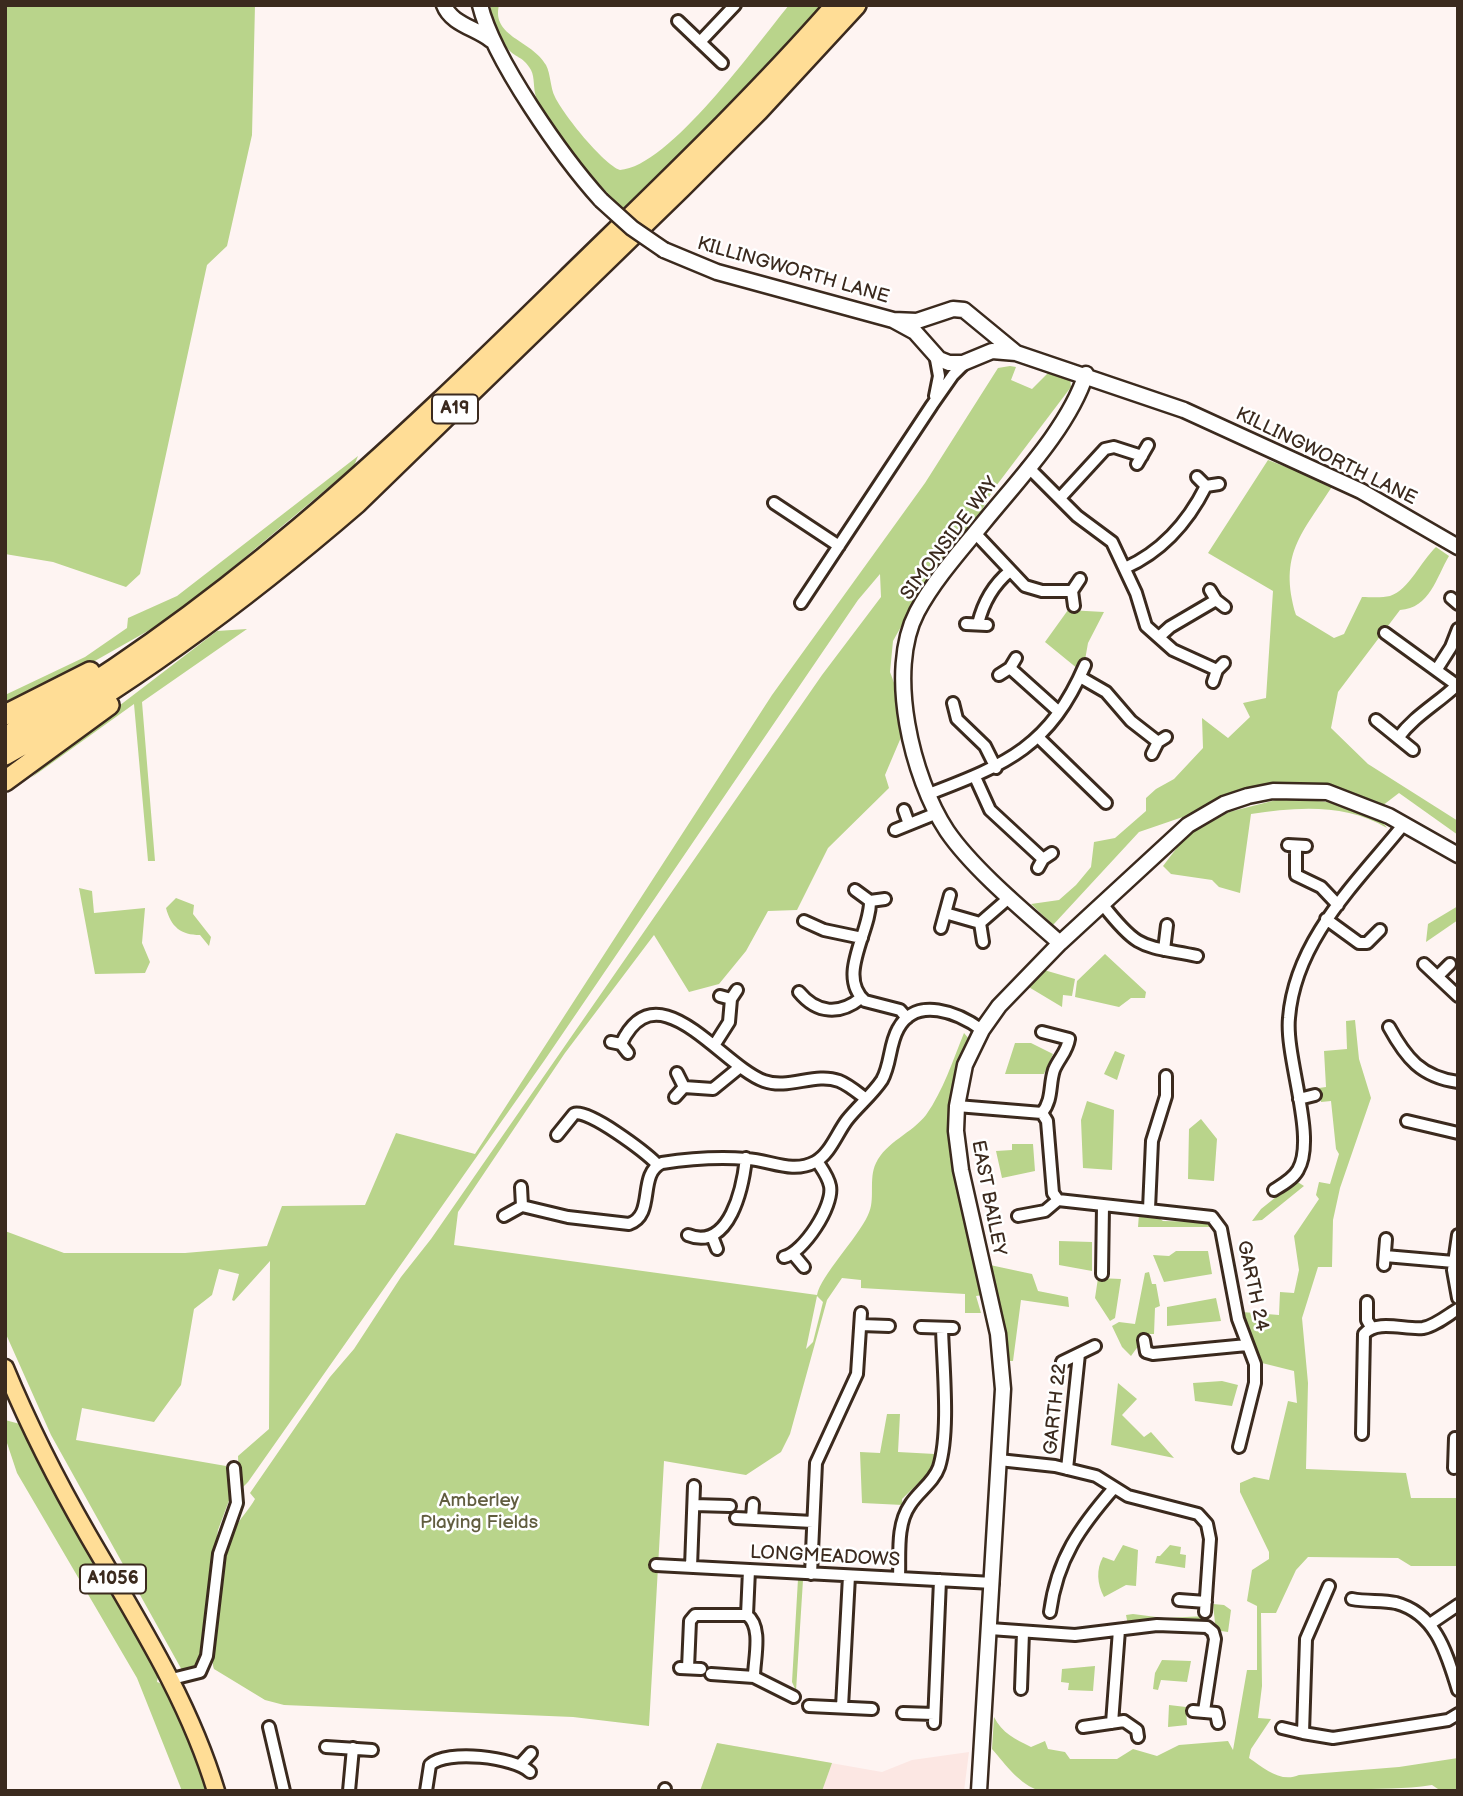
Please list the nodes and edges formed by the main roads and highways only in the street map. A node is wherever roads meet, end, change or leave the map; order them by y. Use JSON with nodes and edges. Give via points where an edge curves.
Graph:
{"nodes":[{"id":1,"x":836,"y":5,"type":"edge"},
{"id":2,"x":856,"y":5,"type":"edge"},
{"id":3,"x":179,"y":636,"type":"junction"},
{"id":4,"x":5,"y":715,"type":"edge"},
{"id":5,"x":5,"y":737,"type":"edge"},
{"id":6,"x":5,"y":755,"type":"edge"},
{"id":7,"x":5,"y":781,"type":"edge"},
{"id":8,"x":5,"y":1368,"type":"edge"},
{"id":9,"x":216,"y":1791,"type":"edge"}],
"edges":[{"from":1,"to":3,"type":"highway","number":"A19","via":[[741,107],[388,452]]},
{"from":2,"to":3,"type":"highway","number":"A19","via":[[729,140],[392,470],[301,551]]},
{"from":3,"to":4,"type":"highway","number":"A19","via":[[150,638]]},
{"from":3,"to":5,"type":"highway","number":"A19"},
{"from":3,"to":6,"type":"highway","number":"A19"},
{"from":3,"to":7,"type":"highway","number":"A19","via":[[89,721]]},
{"from":8,"to":9,"type":"main road","number":"A1056","via":[[55,1478],[172,1679]]}]}
